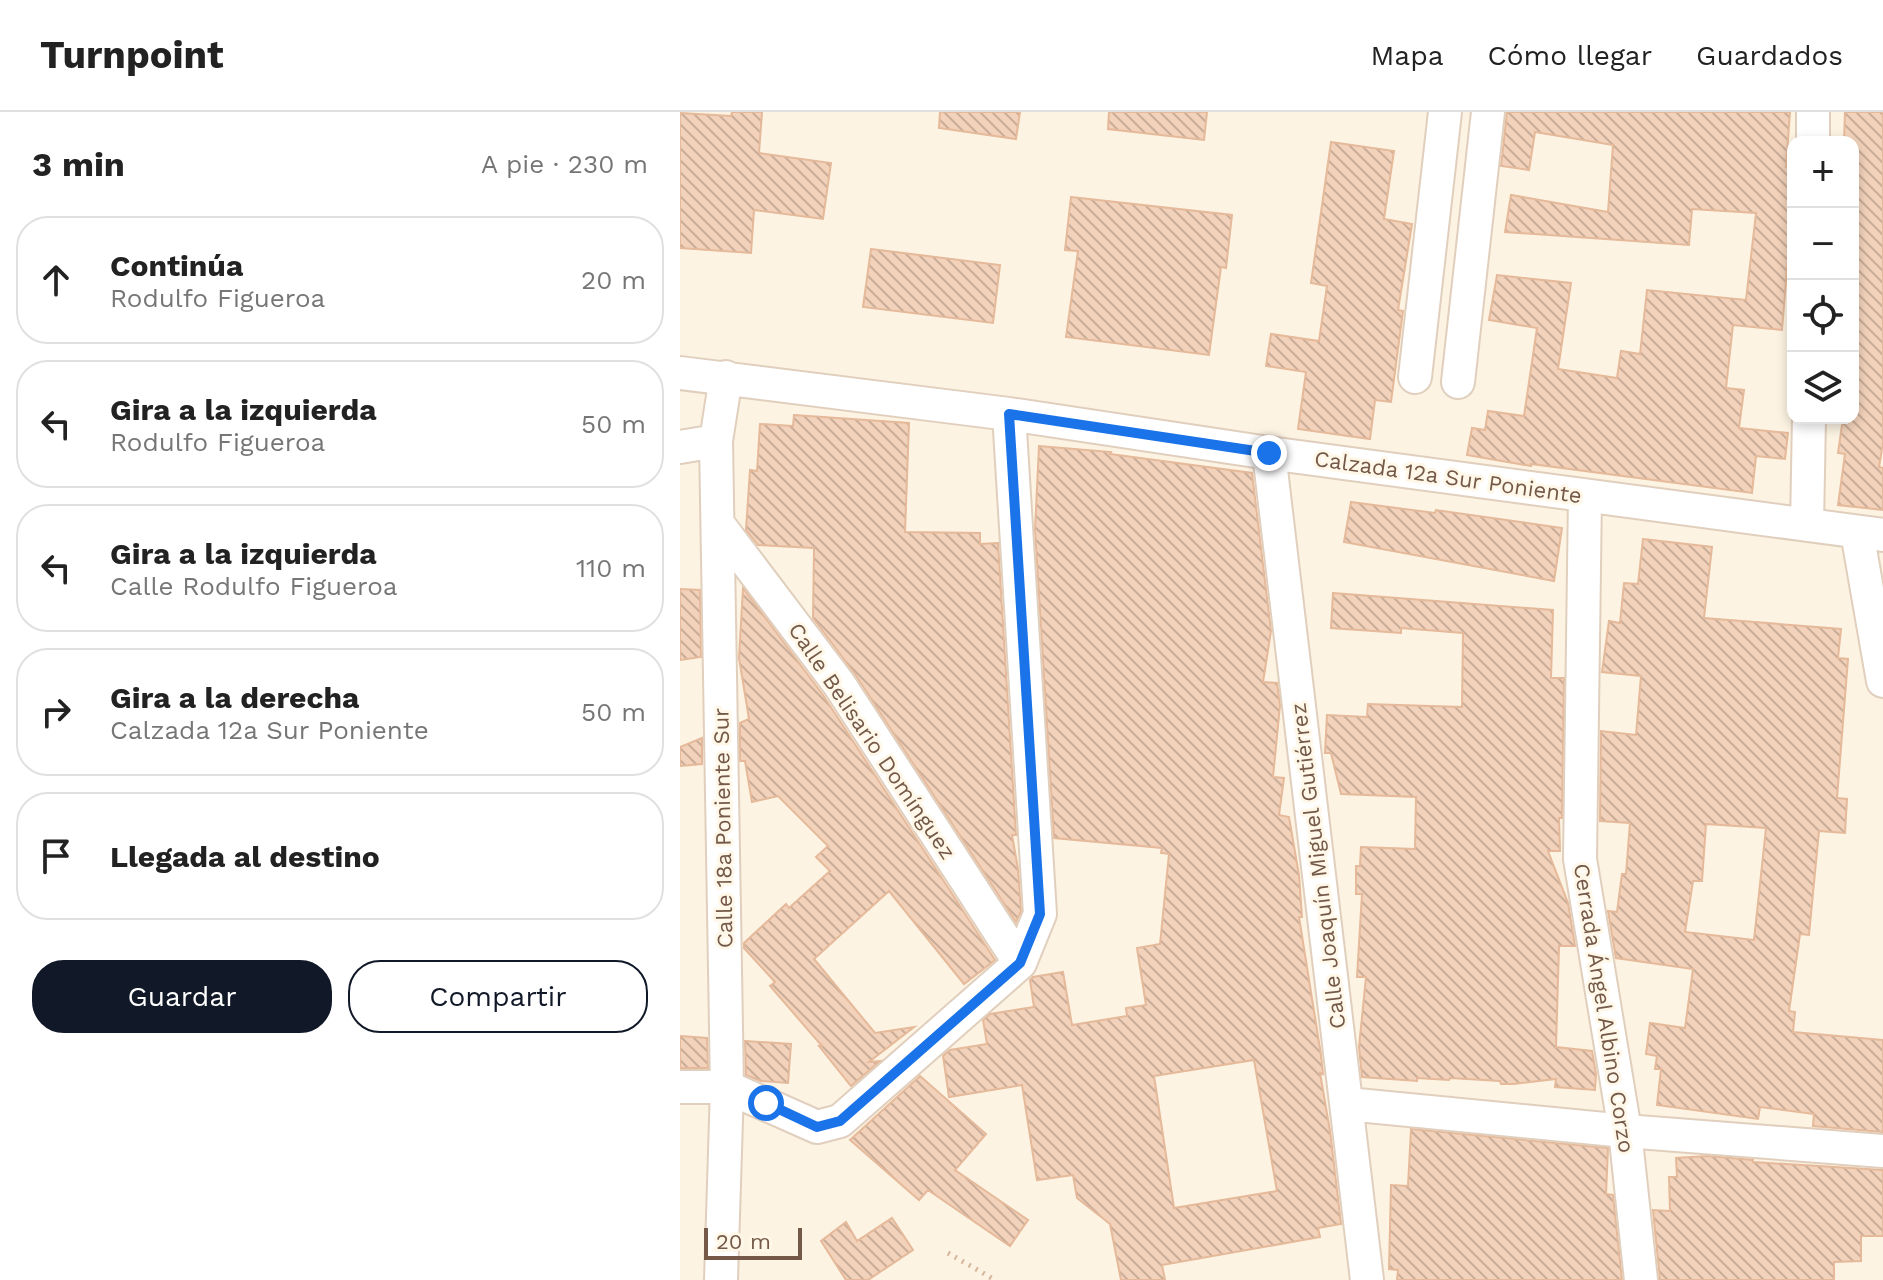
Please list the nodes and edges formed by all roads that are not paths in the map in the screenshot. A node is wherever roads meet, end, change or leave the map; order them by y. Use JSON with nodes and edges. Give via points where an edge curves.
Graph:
{"nodes":[{"id":1,"x":1445,"y":112,"type":"edge"},
{"id":2,"x":1488,"y":112,"type":"edge"},
{"id":3,"x":1813,"y":112,"type":"edge"},
{"id":4,"x":1813,"y":136,"type":"edge"},
{"id":5,"x":1429,"y":253,"type":"junction"},
{"id":6,"x":1471,"y":259,"type":"junction"},
{"id":7,"x":680,"y":373,"type":"edge"},
{"id":8,"x":726,"y":377,"type":"junction"},
{"id":9,"x":1415,"y":377,"type":"dead end"},
{"id":10,"x":1458,"y":382,"type":"dead end"},
{"id":11,"x":1009,"y":414,"type":"junction"},
{"id":12,"x":1809,"y":424,"type":"edge"},
{"id":13,"x":716,"y":441,"type":"junction"},
{"id":14,"x":680,"y":447,"type":"edge"},
{"id":15,"x":1269,"y":453,"type":"junction"},
{"id":16,"x":1585,"y":496,"type":"junction"},
{"id":17,"x":718,"y":524,"type":"junction"},
{"id":18,"x":1807,"y":525,"type":"junction"},
{"id":19,"x":1870,"y":534,"type":"edge"},
{"id":20,"x":1883,"y":681,"type":"edge"},
{"id":21,"x":1020,"y":963,"type":"junction"},
{"id":22,"x":680,"y":1087,"type":"edge"},
{"id":23,"x":727,"y":1087,"type":"junction"},
{"id":24,"x":1347,"y":1104,"type":"junction"},
{"id":25,"x":1625,"y":1131,"type":"junction"},
{"id":26,"x":1883,"y":1151,"type":"edge"},
{"id":27,"x":721,"y":1280,"type":"edge"},
{"id":28,"x":1367,"y":1280,"type":"edge"},
{"id":29,"x":1641,"y":1280,"type":"edge"}],
"edges":[{"from":1,"to":5,"type":"street"},
{"from":2,"to":6,"type":"street"},
{"from":3,"to":4,"type":"street"},
{"from":5,"to":6,"type":"street"},
{"from":5,"to":9,"type":"street"},
{"from":6,"to":10,"type":"street"},
{"from":7,"to":8,"type":"street","name":"Calzada 12a Sur Poniente"},
{"from":8,"to":11,"type":"street","name":"Calzada 12a Sur Poniente"},
{"from":8,"to":13,"type":"street","name":"Calle 18a Poniente Sur"},
{"from":11,"to":15,"type":"street","name":"Calzada 12a Sur Poniente"},
{"from":11,"to":21,"type":"street","via":[[1040,914]]},
{"from":12,"to":18,"type":"street"},
{"from":13,"to":14,"type":"street"},
{"from":13,"to":17,"type":"street","name":"Calle 18a Poniente Sur"},
{"from":15,"to":16,"type":"street","name":"Calzada 12a Sur Poniente"},
{"from":15,"to":24,"type":"street","name":"Calle Joaquín Miguel Gutiérrez"},
{"from":16,"to":18,"type":"street","name":"Calzada 12a Sur Poniente"},
{"from":16,"to":25,"type":"street","name":"Cerrada Ángel Albino Corzo","via":[[1580,859]]},
{"from":17,"to":21,"type":"street","name":"Calle Belisario Domínguez","via":[[839,684]]},
{"from":17,"to":23,"type":"street","name":"Calle 18a Poniente Sur"},
{"from":18,"to":19,"type":"street","name":"Calzada 12a Sur Poniente"},
{"from":19,"to":20,"type":"street"},
{"from":21,"to":23,"type":"street","via":[[840,1121],[817,1127]]},
{"from":22,"to":23,"type":"street"},
{"from":23,"to":27,"type":"street","name":"Calle 18a Poniente Sur"},
{"from":24,"to":25,"type":"street"},
{"from":24,"to":28,"type":"street","name":"Calle Joaquín Miguel Gutiérrez"},
{"from":25,"to":26,"type":"street"},
{"from":25,"to":29,"type":"street","name":"Cerrada Ángel Albino Corzo"}]}
